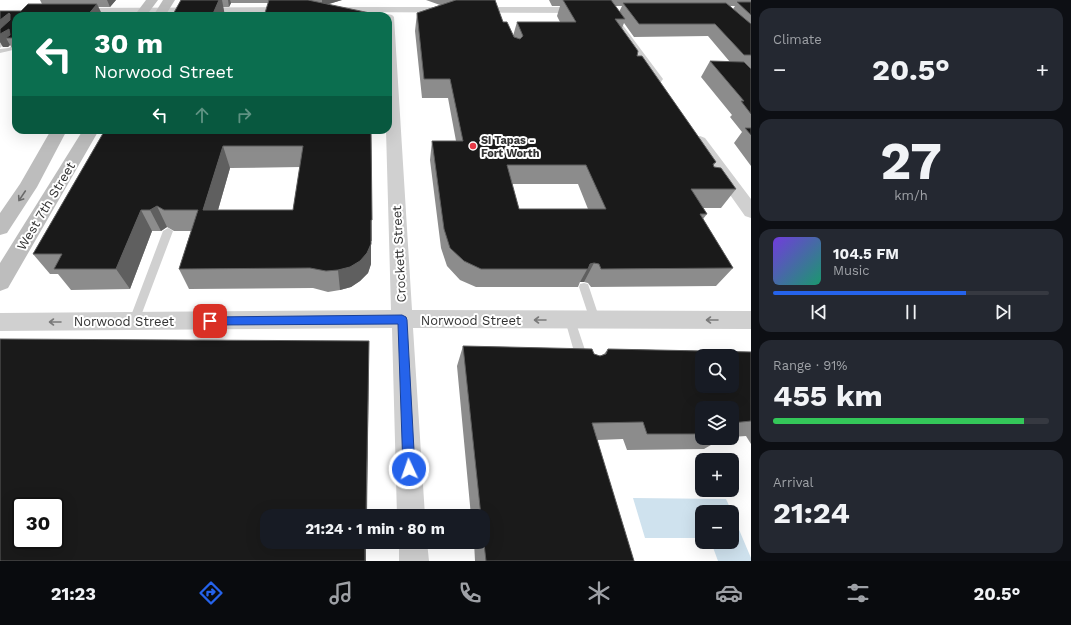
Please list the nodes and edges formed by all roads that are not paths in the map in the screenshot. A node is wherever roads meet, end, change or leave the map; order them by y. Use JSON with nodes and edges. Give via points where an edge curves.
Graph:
{"nodes":[{"id":1,"x":152,"y":0,"type":"edge"},
{"id":2,"x":609,"y":7,"type":"edge"},
{"id":3,"x":164,"y":9,"type":"edge"},
{"id":4,"x":302,"y":10,"type":"edge"},
{"id":5,"x":317,"y":10,"type":"edge"},
{"id":6,"x":65,"y":11,"type":"edge"},
{"id":7,"x":388,"y":11,"type":"edge"},
{"id":8,"x":104,"y":12,"type":"edge"},
{"id":9,"x":143,"y":12,"type":"edge"},
{"id":10,"x":148,"y":12,"type":"edge"},
{"id":11,"x":228,"y":12,"type":"edge"},
{"id":12,"x":267,"y":12,"type":"edge"},
{"id":13,"x":12,"y":34,"type":"edge"},
{"id":14,"x":0,"y":46,"type":"edge"},
{"id":15,"x":12,"y":47,"type":"edge"},
{"id":16,"x":0,"y":51,"type":"edge"},
{"id":17,"x":665,"y":91,"type":"edge"},
{"id":18,"x":392,"y":99,"type":"edge"},
{"id":19,"x":691,"y":128,"type":"edge"},
{"id":20,"x":57,"y":134,"type":"edge"},
{"id":21,"x":89,"y":134,"type":"edge"},
{"id":22,"x":751,"y":212,"type":"edge"},
{"id":23,"x":1,"y":225,"type":"edge"},
{"id":24,"x":168,"y":231,"type":"edge"},
{"id":25,"x":0,"y":282,"type":"edge"},
{"id":26,"x":584,"y":287,"type":"edge"},
{"id":27,"x":402,"y":320,"type":"junction"},
{"id":28,"x":570,"y":320,"type":"junction"},
{"id":29,"x":595,"y":320,"type":"junction"},
{"id":30,"x":751,"y":320,"type":"edge"},
{"id":31,"x":0,"y":322,"type":"edge"},
{"id":32,"x":134,"y":322,"type":"junction"},
{"id":33,"x":585,"y":369,"type":"edge"},
{"id":34,"x":411,"y":509,"type":"edge"},
{"id":35,"x":413,"y":549,"type":"edge"},
{"id":36,"x":414,"y":561,"type":"edge"}],
"edges":[{"from":1,"to":9,"type":"main road"},
{"from":2,"to":7,"type":"street","via":[[496,12]]},
{"from":2,"to":17,"type":"street","via":[[648,73]]},
{"from":3,"to":10,"type":"street"},
{"from":3,"to":11,"type":"street"},
{"from":4,"to":12,"type":"street"},
{"from":5,"to":7,"type":"street"},
{"from":6,"to":8,"type":"street"},
{"from":13,"to":14,"type":"lane"},
{"from":15,"to":16,"type":"lane"},
{"from":18,"to":27,"type":"street","name":"Crockett Street"},
{"from":19,"to":22,"type":"street","via":[[724,184]]},
{"from":20,"to":23,"type":"main road","name":"West 7th Street","one_way":true,"via":[[28,187]]},
{"from":21,"to":25,"type":"main road","name":"West 7th Street"},
{"from":24,"to":32,"type":"lane"},
{"from":26,"to":29,"type":"lane"},
{"from":28,"to":27,"type":"street","name":"Norwood Street","one_way":true},
{"from":27,"to":32,"type":"street","name":"Norwood Street"},
{"from":27,"to":34,"type":"street","name":"Crockett Street"},
{"from":28,"to":29,"type":"street","name":"Norwood Street"},
{"from":28,"to":33,"type":"lane"},
{"from":30,"to":29,"type":"street","name":"Norwood Street","one_way":true},
{"from":32,"to":31,"type":"street","name":"Norwood Street","one_way":true},
{"from":35,"to":36,"type":"street"}]}
